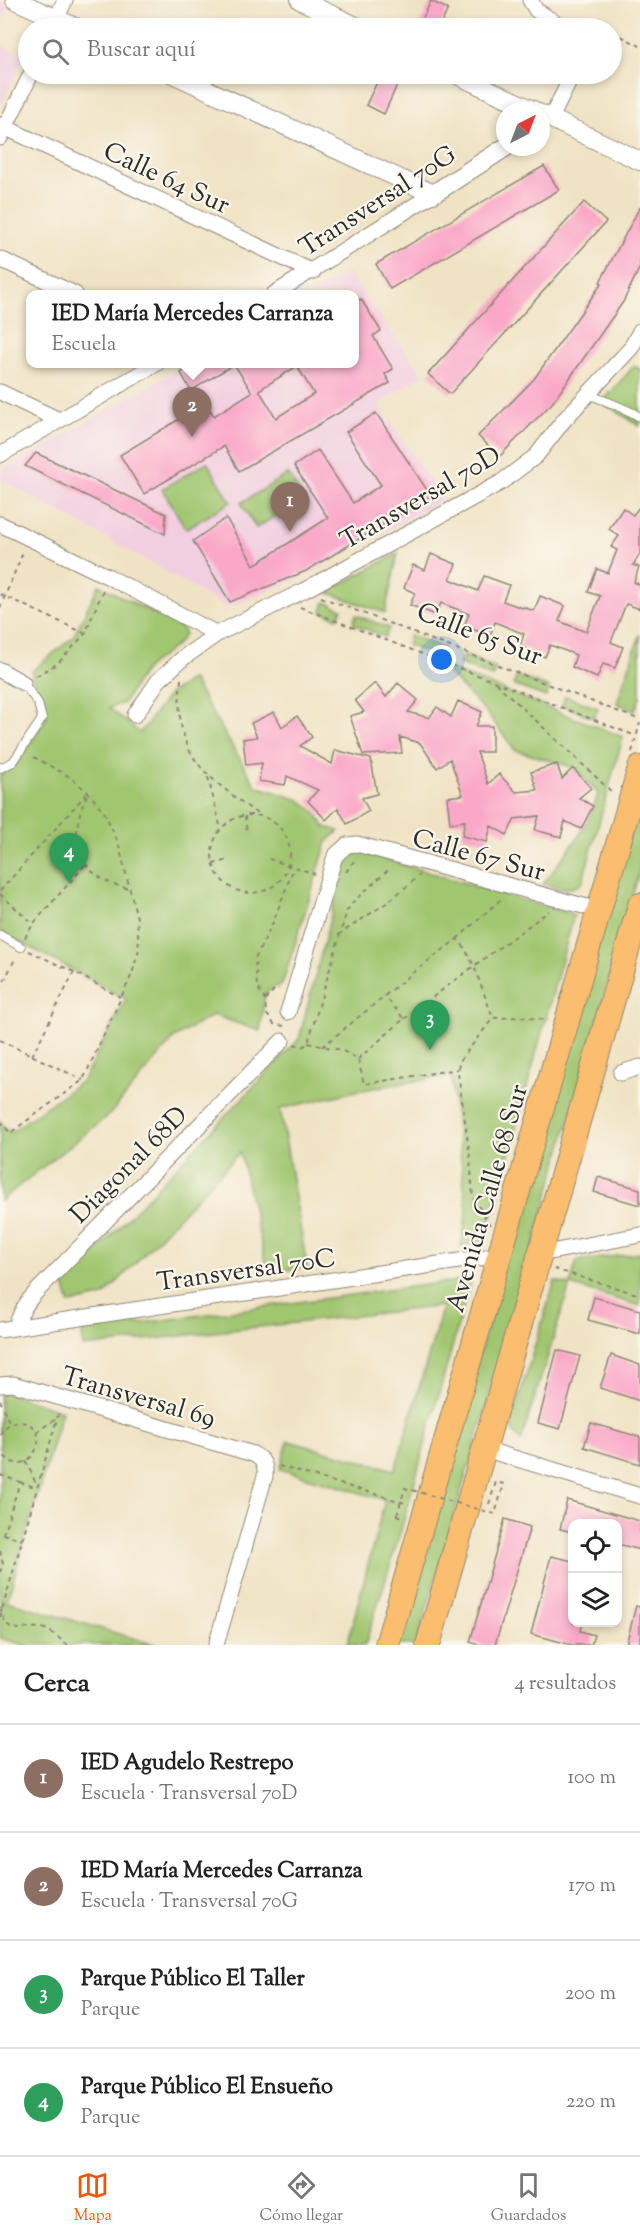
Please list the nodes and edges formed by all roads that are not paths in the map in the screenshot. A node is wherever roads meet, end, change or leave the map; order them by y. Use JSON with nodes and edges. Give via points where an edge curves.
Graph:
{"nodes":[{"id":1,"x":15,"y":0,"type":"edge"},
{"id":2,"x":65,"y":0,"type":"edge"},
{"id":3,"x":300,"y":0,"type":"edge"},
{"id":4,"x":530,"y":0,"type":"edge"},
{"id":5,"x":44,"y":18,"type":"edge"},
{"id":6,"x":57,"y":18,"type":"edge"},
{"id":7,"x":339,"y":18,"type":"edge"},
{"id":8,"x":548,"y":18,"type":"edge"},
{"id":9,"x":26,"y":84,"type":"edge"},
{"id":10,"x":195,"y":84,"type":"edge"},
{"id":11,"x":475,"y":84,"type":"edge"},
{"id":12,"x":566,"y":84,"type":"edge"},
{"id":13,"x":512,"y":102,"type":"edge"},
{"id":14,"x":550,"y":106,"type":"edge"},
{"id":15,"x":550,"y":121,"type":"edge"},
{"id":16,"x":2,"y":130,"type":"edge"},
{"id":17,"x":496,"y":153,"type":"edge"},
{"id":18,"x":640,"y":161,"type":"edge"},
{"id":19,"x":433,"y":194,"type":"junction"},
{"id":20,"x":0,"y":260,"type":"edge"},
{"id":21,"x":313,"y":272,"type":"junction"},
{"id":22,"x":66,"y":290,"type":"edge"},
{"id":23,"x":281,"y":290,"type":"edge"},
{"id":24,"x":640,"y":331,"type":"edge"},
{"id":25,"x":636,"y":351,"type":"edge"},
{"id":26,"x":147,"y":368,"type":"edge"},
{"id":27,"x":0,"y":392,"type":"edge"},
{"id":28,"x":589,"y":394,"type":"junction"},
{"id":29,"x":640,"y":417,"type":"edge"},
{"id":30,"x":59,"y":420,"type":"junction"},
{"id":31,"x":0,"y":455,"type":"edge"},
{"id":32,"x":0,"y":524,"type":"edge"},
{"id":33,"x":217,"y":634,"type":"junction"},
{"id":34,"x":0,"y":670,"type":"edge"},
{"id":35,"x":23,"y":683,"type":"joint"},
{"id":36,"x":135,"y":715,"type":"dead end"},
{"id":37,"x":0,"y":768,"type":"edge"},
{"id":38,"x":640,"y":768,"type":"edge"},
{"id":39,"x":640,"y":905,"type":"edge"},
{"id":40,"x":598,"y":910,"type":"junction"},
{"id":41,"x":0,"y":935,"type":"edge"},
{"id":42,"x":21,"y":947,"type":"road end"},
{"id":43,"x":288,"y":1012,"type":"dead end"},
{"id":44,"x":282,"y":1041,"type":"road end"},
{"id":45,"x":640,"y":1067,"type":"edge"},
{"id":46,"x":621,"y":1073,"type":"dead end"},
{"id":47,"x":640,"y":1235,"type":"edge"},
{"id":48,"x":499,"y":1255,"type":"junction"},
{"id":49,"x":546,"y":1261,"type":"junction"},
{"id":50,"x":16,"y":1327,"type":"junction"},
{"id":51,"x":0,"y":1330,"type":"edge"},
{"id":52,"x":0,"y":1384,"type":"edge"},
{"id":53,"x":484,"y":1449,"type":"junction"},
{"id":54,"x":640,"y":1496,"type":"edge"},
{"id":55,"x":216,"y":1645,"type":"edge"},
{"id":56,"x":387,"y":1645,"type":"edge"},
{"id":57,"x":428,"y":1645,"type":"edge"}],
"edges":[{"from":1,"to":5,"type":"street"},
{"from":2,"to":6,"type":"street"},
{"from":3,"to":7,"type":"street"},
{"from":4,"to":8,"type":"street"},
{"from":9,"to":16,"type":"street"},
{"from":10,"to":19,"type":"street"},
{"from":11,"to":13,"type":"street"},
{"from":12,"to":14,"type":"street"},
{"from":15,"to":18,"type":"street"},
{"from":16,"to":21,"type":"street","name":"Calle 64 Sur"},
{"from":17,"to":19,"type":"street","name":"Transversal 70G"},
{"from":19,"to":21,"type":"street","name":"Transversal 70G"},
{"from":20,"to":22,"type":"street"},
{"from":21,"to":23,"type":"street","name":"Transversal 70G"},
{"from":24,"to":25,"type":"street","name":"Transversal 70D"},
{"from":25,"to":28,"type":"street","name":"Transversal 70D"},
{"from":26,"to":30,"type":"street"},
{"from":27,"to":30,"type":"street"},
{"from":28,"to":29,"type":"lane"},
{"from":28,"to":33,"type":"street","name":"Transversal 70D","via":[[536,456],[500,483]]},
{"from":30,"to":31,"type":"street"},
{"from":32,"to":33,"type":"street"},
{"from":33,"to":36,"type":"street","name":"Transversal 70D","via":[[158,681]]},
{"from":34,"to":35,"type":"street"},
{"from":35,"to":37,"type":"lane","via":[[38,703],[42,718],[13,762]]},
{"from":38,"to":40,"type":"main road","name":"Avenida Calle 68 Sur"},
{"from":39,"to":49,"type":"main road"},
{"from":40,"to":43,"type":"street","name":"Calle 67 Sur","via":[[357,844],[352,851],[335,856],[336,879]]},
{"from":40,"to":48,"type":"main road","name":"Avenida Calle 68 Sur"},
{"from":41,"to":42,"type":"lane"},
{"from":44,"to":50,"type":"street","name":"Diagonal 68D","via":[[45,1278],[26,1302]]},
{"from":45,"to":46,"type":"street"},
{"from":47,"to":49,"type":"street"},
{"from":48,"to":50,"type":"street","name":"Transversal 70C"},
{"from":48,"to":56,"type":"main road","name":"Avenida Calle 68 Sur"},
{"from":49,"to":53,"type":"main road"},
{"from":50,"to":51,"type":"street","name":"Transversal 70C"},
{"from":52,"to":55,"type":"street","name":"Transversal 69","via":[[36,1390],[253,1454],[262,1461],[265,1476]]},
{"from":53,"to":54,"type":"street"},
{"from":53,"to":57,"type":"main road"}]}
